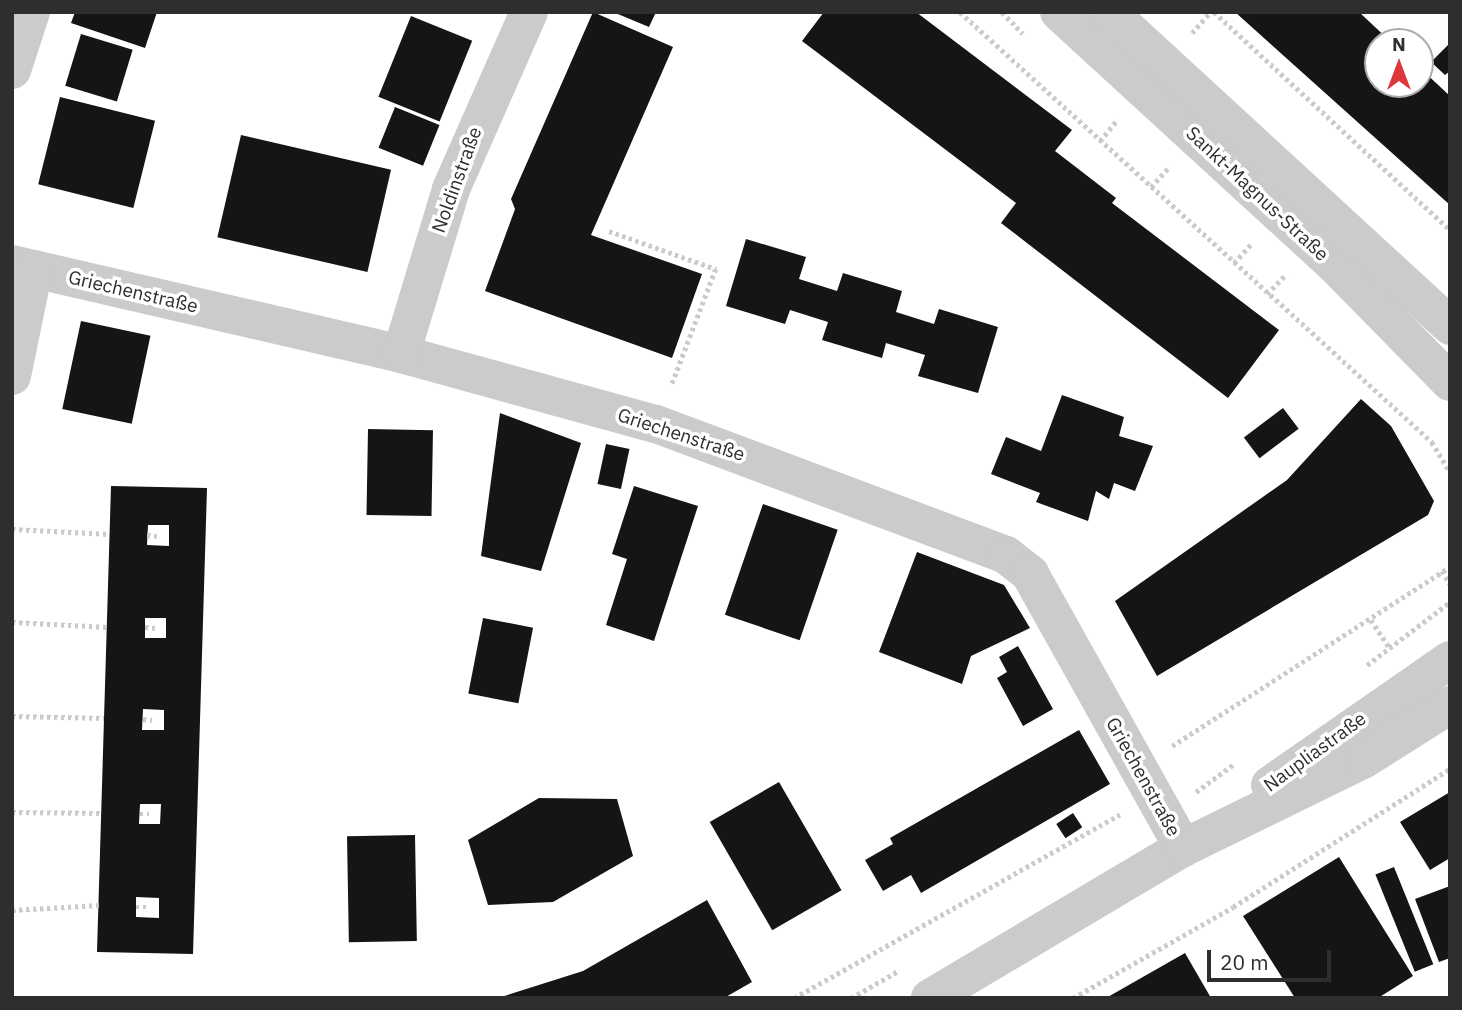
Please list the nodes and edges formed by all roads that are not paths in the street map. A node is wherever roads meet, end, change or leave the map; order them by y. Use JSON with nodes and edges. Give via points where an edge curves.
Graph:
{"nodes":[{"id":1,"x":31,"y":12,"type":"edge"},
{"id":2,"x":529,"y":12,"type":"edge"},
{"id":3,"x":1109,"y":12,"type":"edge"},
{"id":4,"x":1065,"y":14,"type":"edge"},
{"id":5,"x":12,"y":70,"type":"edge"},
{"id":6,"x":23,"y":267,"type":"edge"},
{"id":7,"x":1450,"y":326,"type":"edge"},
{"id":8,"x":401,"y":354,"type":"junction"},
{"id":9,"x":12,"y":376,"type":"edge"},
{"id":10,"x":1450,"y":382,"type":"edge"},
{"id":11,"x":1450,"y":660,"type":"edge"},
{"id":12,"x":1450,"y":705,"type":"edge"},
{"id":13,"x":1183,"y":848,"type":"junction"},
{"id":14,"x":930,"y":998,"type":"edge"}],
"edges":[{"from":1,"to":5,"type":"street"},
{"from":2,"to":8,"type":"street","name":"Noldinstraße","via":[[451,189]]},
{"from":3,"to":7,"type":"street","name":"Sankt-Magnus-Straße"},
{"from":4,"to":10,"type":"street","name":"Sankt-Magnus-Straße","via":[[1335,265]]},
{"from":6,"to":8,"type":"street","name":"Griechenstraße"},
{"from":6,"to":9,"type":"street"},
{"from":8,"to":13,"type":"street","name":"Griechenstraße","via":[[656,424],[1006,555],[1030,574]]},
{"from":11,"to":13,"type":"street","name":"Naupliastraße"},
{"from":12,"to":13,"type":"street","name":"Naupliastraße","via":[[1363,760]]},
{"from":13,"to":14,"type":"street","name":"Naupliastraße"}]}
